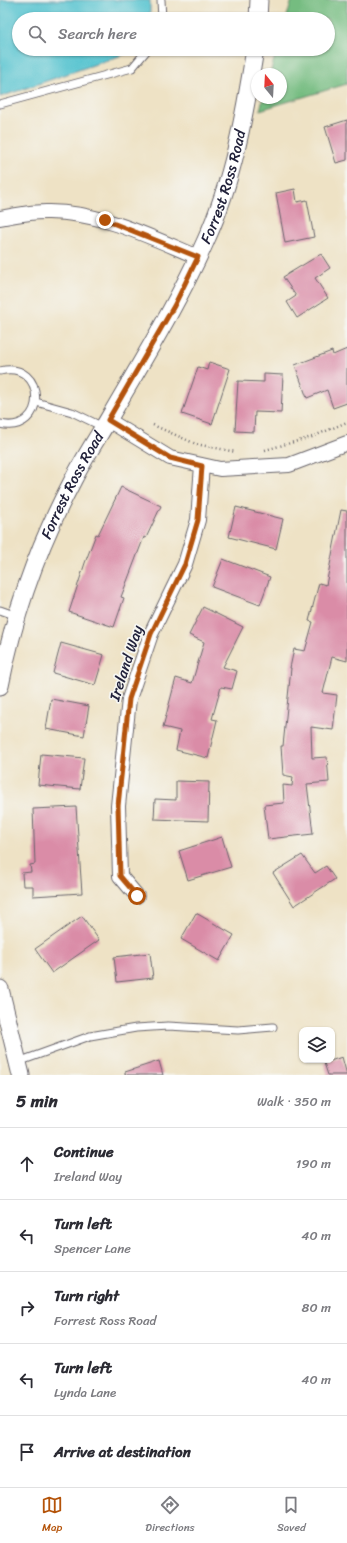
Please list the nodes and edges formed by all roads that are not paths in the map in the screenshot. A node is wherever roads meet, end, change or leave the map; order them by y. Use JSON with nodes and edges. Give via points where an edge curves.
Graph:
{"nodes":[{"id":1,"x":161,"y":0,"type":"edge"},
{"id":2,"x":259,"y":0,"type":"edge"},
{"id":3,"x":162,"y":12,"type":"edge"},
{"id":4,"x":258,"y":12,"type":"edge"},
{"id":5,"x":142,"y":56,"type":"edge"},
{"id":6,"x":254,"y":56,"type":"edge"},
{"id":7,"x":0,"y":104,"type":"edge"},
{"id":8,"x":0,"y":218,"type":"edge"},
{"id":9,"x":198,"y":257,"type":"junction"},
{"id":10,"x":0,"y":371,"type":"edge"},
{"id":11,"x":36,"y":402,"type":"junction"},
{"id":12,"x":0,"y":424,"type":"edge"},
{"id":13,"x":106,"y":424,"type":"junction"},
{"id":14,"x":347,"y":443,"type":"edge"},
{"id":15,"x":202,"y":466,"type":"junction"},
{"id":16,"x":0,"y":610,"type":"edge"},
{"id":17,"x":18,"y":616,"type":"junction"},
{"id":18,"x":0,"y":686,"type":"edge"},
{"id":19,"x":137,"y":896,"type":"dead end"},
{"id":20,"x":0,"y":988,"type":"edge"},
{"id":21,"x":273,"y":1027,"type":"dead end"},
{"id":22,"x":20,"y":1069,"type":"edge"}],
"edges":[{"from":1,"to":3,"type":"lane"},
{"from":2,"to":4,"type":"street"},
{"from":5,"to":7,"type":"lane","via":[[132,68]]},
{"from":6,"to":9,"type":"street","name":"Forrest Ross Road","via":[[248,97],[226,186]]},
{"from":8,"to":9,"type":"street","via":[[45,212],[85,215],[105,220]]},
{"from":9,"to":13,"type":"street","name":"Forrest Ross Road","via":[[174,306]]},
{"from":10,"to":11,"type":"lane","via":[[16,370],[31,380],[35,388]]},
{"from":11,"to":12,"type":"lane","via":[[31,414],[24,421]]},
{"from":11,"to":13,"type":"lane"},
{"from":13,"to":15,"type":"street","via":[[170,458]]},
{"from":13,"to":17,"type":"street","name":"Forrest Ross Road","via":[[73,479],[42,544]]},
{"from":14,"to":15,"type":"street","via":[[289,464],[220,469]]},
{"from":15,"to":19,"type":"street","name":"Ireland Way","via":[[198,520],[185,564],[151,634],[129,699],[118,806],[120,876]]},
{"from":16,"to":17,"type":"lane"},
{"from":17,"to":18,"type":"street","name":"Forrest Ross Road"},
{"from":20,"to":22,"type":"street"},
{"from":21,"to":22,"type":"lane","via":[[238,1030],[168,1026],[136,1028],[90,1036]]}]}
